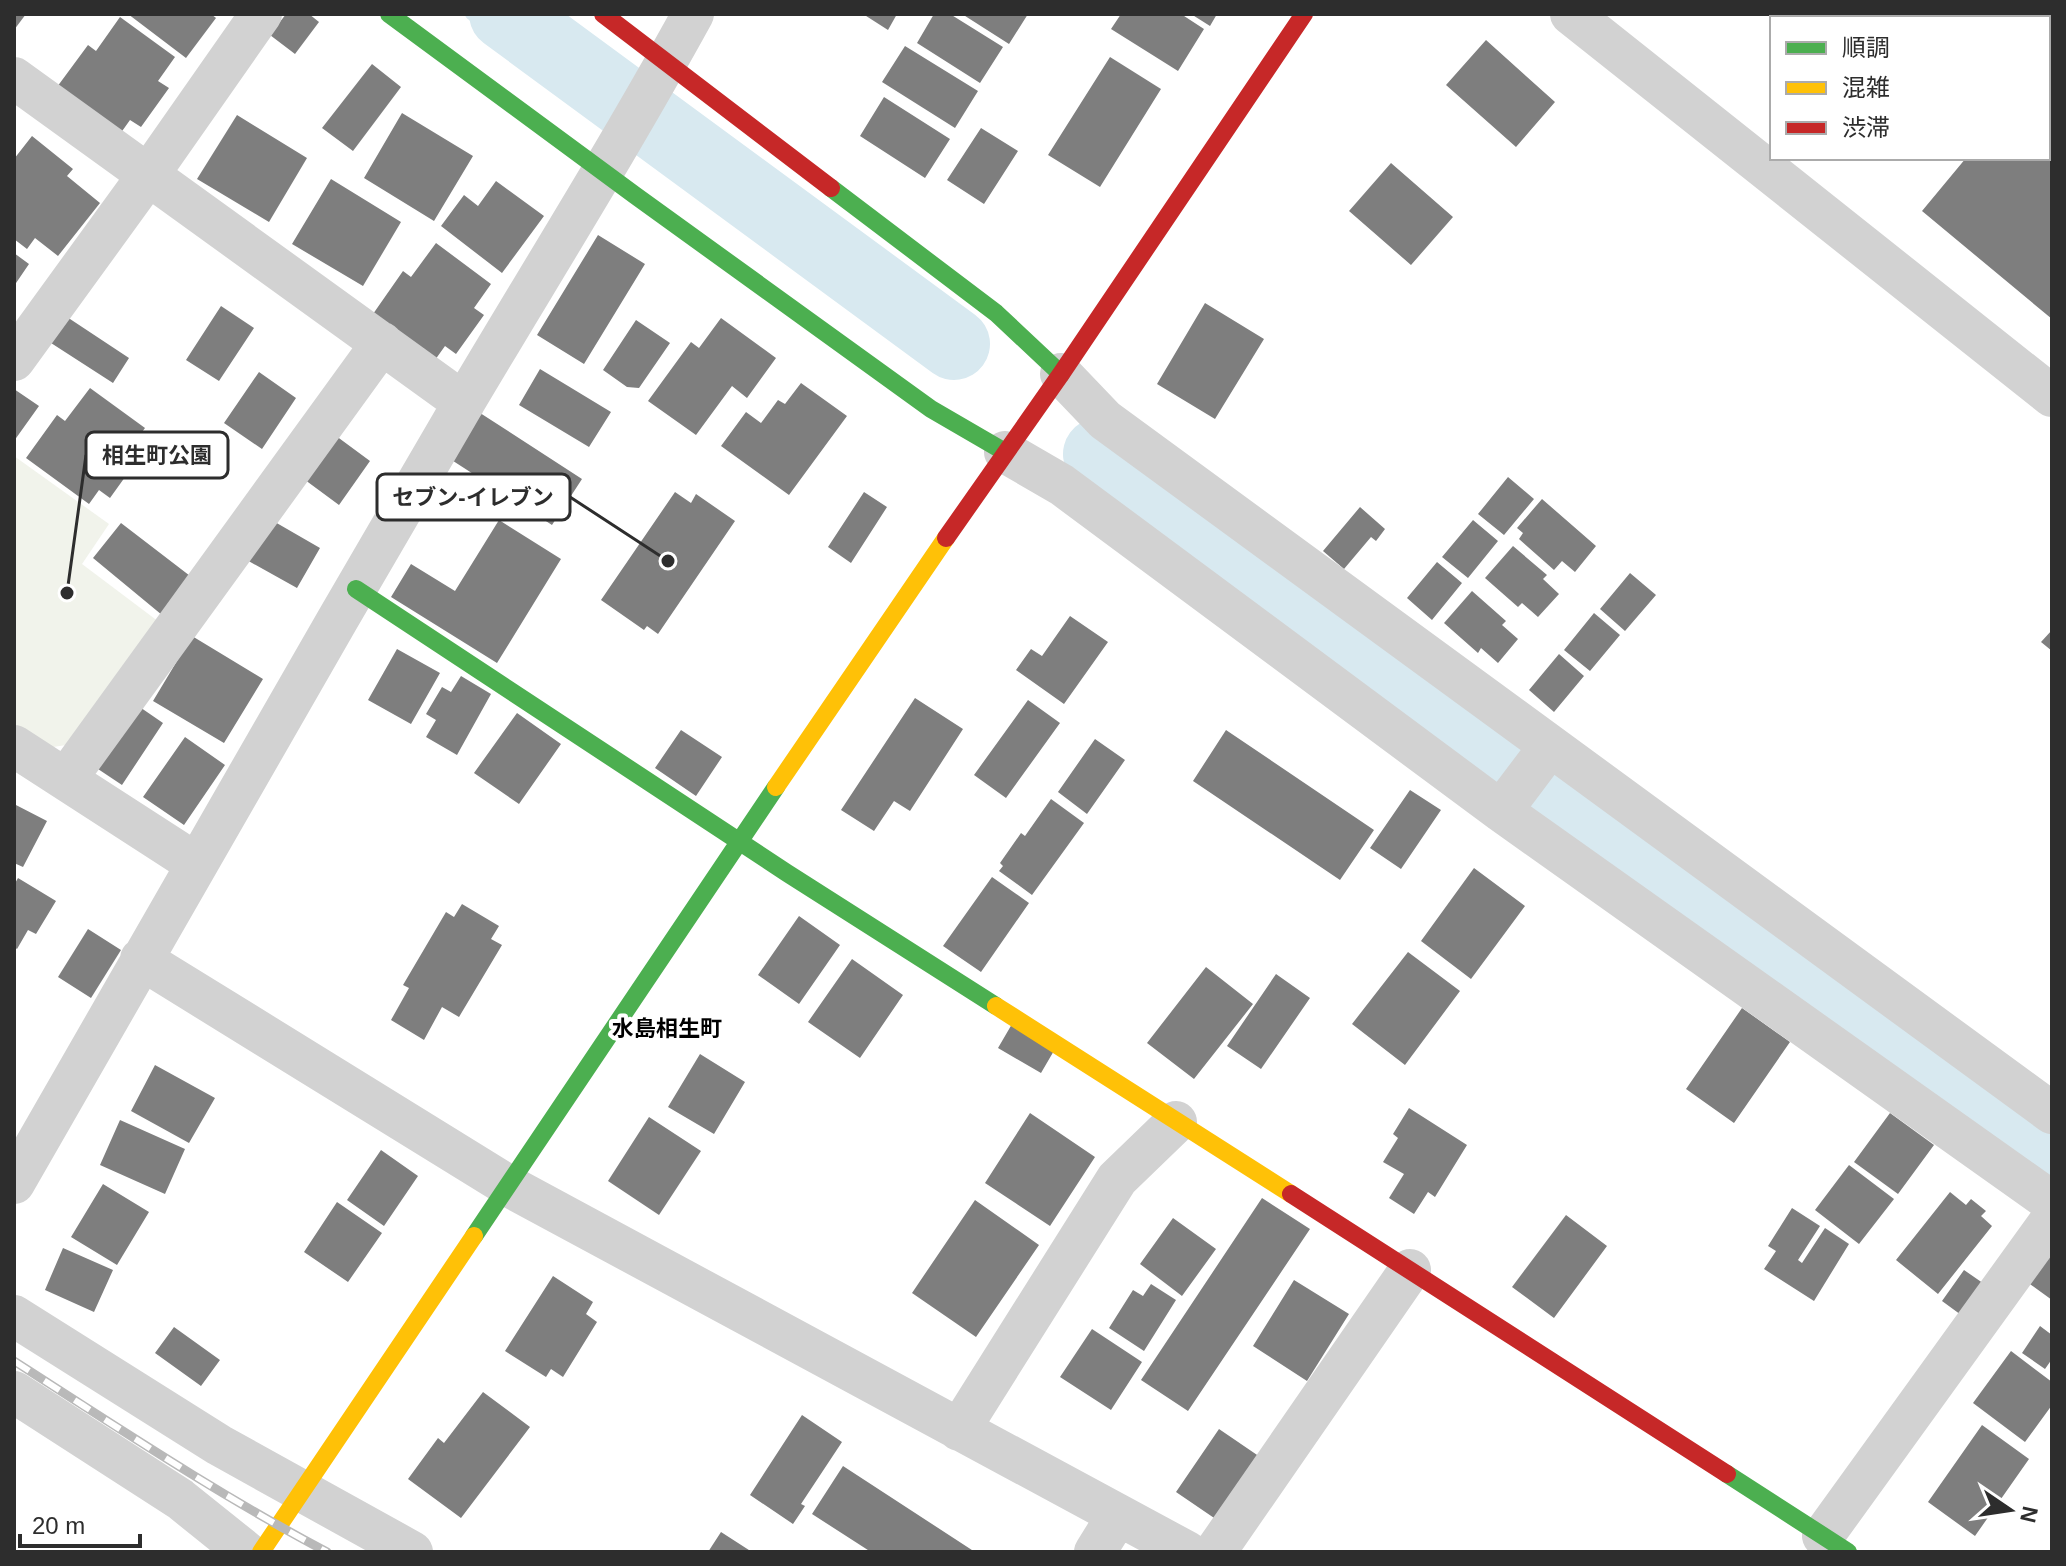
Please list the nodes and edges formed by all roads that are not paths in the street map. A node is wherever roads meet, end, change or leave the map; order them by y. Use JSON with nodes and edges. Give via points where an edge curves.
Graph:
{"nodes":[{"id":1,"x":261,"y":14,"type":"edge"},
{"id":2,"x":389,"y":14,"type":"edge"},
{"id":3,"x":603,"y":14,"type":"edge"},
{"id":4,"x":693,"y":14,"type":"edge"},
{"id":5,"x":1304,"y":14,"type":"edge"},
{"id":6,"x":1571,"y":14,"type":"edge"},
{"id":7,"x":659,"y":76,"type":"junction"},
{"id":8,"x":14,"y":78,"type":"edge"},
{"id":9,"x":611,"y":157,"type":"junction"},
{"id":10,"x":149,"y":174,"type":"junction"},
{"id":11,"x":382,"y":343,"type":"junction"},
{"id":12,"x":14,"y":360,"type":"edge"},
{"id":13,"x":1061,"y":374,"type":"junction"},
{"id":14,"x":2052,"y":396,"type":"edge"},
{"id":15,"x":464,"y":403,"type":"junction"},
{"id":16,"x":1005,"y":452,"type":"junction"},
{"id":17,"x":356,"y":589,"type":"junction"},
{"id":18,"x":14,"y":746,"type":"edge"},
{"id":19,"x":66,"y":779,"type":"junction"},
{"id":20,"x":1523,"y":782,"type":"junction"},
{"id":21,"x":739,"y":841,"type":"junction"},
{"id":22,"x":195,"y":863,"type":"junction"},
{"id":23,"x":141,"y":959,"type":"junction"},
{"id":24,"x":2052,"y":1113,"type":"edge"},
{"id":25,"x":1176,"y":1122,"type":"junction"},
{"id":26,"x":14,"y":1183,"type":"edge"},
{"id":27,"x":507,"y":1185,"type":"junction"},
{"id":28,"x":2052,"y":1202,"type":"edge"},
{"id":29,"x":2052,"y":1219,"type":"edge"},
{"id":30,"x":1410,"y":1270,"type":"junction"},
{"id":31,"x":14,"y":1316,"type":"edge"},
{"id":32,"x":14,"y":1392,"type":"edge"},
{"id":33,"x":959,"y":1430,"type":"junction"},
{"id":34,"x":302,"y":1492,"type":"junction"},
{"id":35,"x":1118,"y":1515,"type":"junction"},
{"id":36,"x":1836,"y":1544,"type":"edge"},
{"id":37,"x":246,"y":1552,"type":"edge"},
{"id":38,"x":261,"y":1552,"type":"edge"},
{"id":39,"x":412,"y":1552,"type":"edge"},
{"id":40,"x":1095,"y":1552,"type":"edge"},
{"id":41,"x":1187,"y":1552,"type":"edge"},
{"id":42,"x":1215,"y":1552,"type":"edge"}],
"edges":[{"from":1,"to":10,"type":"street"},
{"from":2,"to":9,"type":"street"},
{"from":3,"to":7,"type":"street"},
{"from":4,"to":7,"type":"street"},
{"from":5,"to":13,"type":"street"},
{"from":6,"to":14,"type":"street"},
{"from":7,"to":9,"type":"street"},
{"from":7,"to":13,"type":"street","via":[[996,313]]},
{"from":8,"to":10,"type":"street"},
{"from":9,"to":15,"type":"street"},
{"from":9,"to":16,"type":"street","via":[[931,409]]},
{"from":10,"to":11,"type":"street"},
{"from":10,"to":12,"type":"street"},
{"from":11,"to":15,"type":"street"},
{"from":11,"to":19,"type":"street"},
{"from":13,"to":16,"type":"street"},
{"from":13,"to":20,"type":"street","via":[[1105,420]]},
{"from":15,"to":17,"type":"street"},
{"from":16,"to":20,"type":"street"},
{"from":16,"to":21,"type":"street"},
{"from":17,"to":21,"type":"street"},
{"from":17,"to":22,"type":"street"},
{"from":18,"to":19,"type":"street"},
{"from":19,"to":22,"type":"street"},
{"from":20,"to":24,"type":"street"},
{"from":20,"to":28,"type":"street"},
{"from":21,"to":25,"type":"street"},
{"from":21,"to":27,"type":"street"},
{"from":22,"to":23,"type":"street"},
{"from":23,"to":26,"type":"street"},
{"from":23,"to":27,"type":"street"},
{"from":25,"to":30,"type":"street"},
{"from":25,"to":33,"type":"street","via":[[1117,1179]]},
{"from":27,"to":33,"type":"street"},
{"from":27,"to":34,"type":"street"},
{"from":29,"to":36,"type":"street"},
{"from":30,"to":36,"type":"street"},
{"from":30,"to":42,"type":"street"},
{"from":31,"to":34,"type":"street"},
{"from":32,"to":37,"type":"street","via":[[180,1499]]},
{"from":33,"to":35,"type":"street"},
{"from":34,"to":38,"type":"street"},
{"from":34,"to":39,"type":"street"},
{"from":35,"to":40,"type":"street"},
{"from":35,"to":41,"type":"street"}]}
